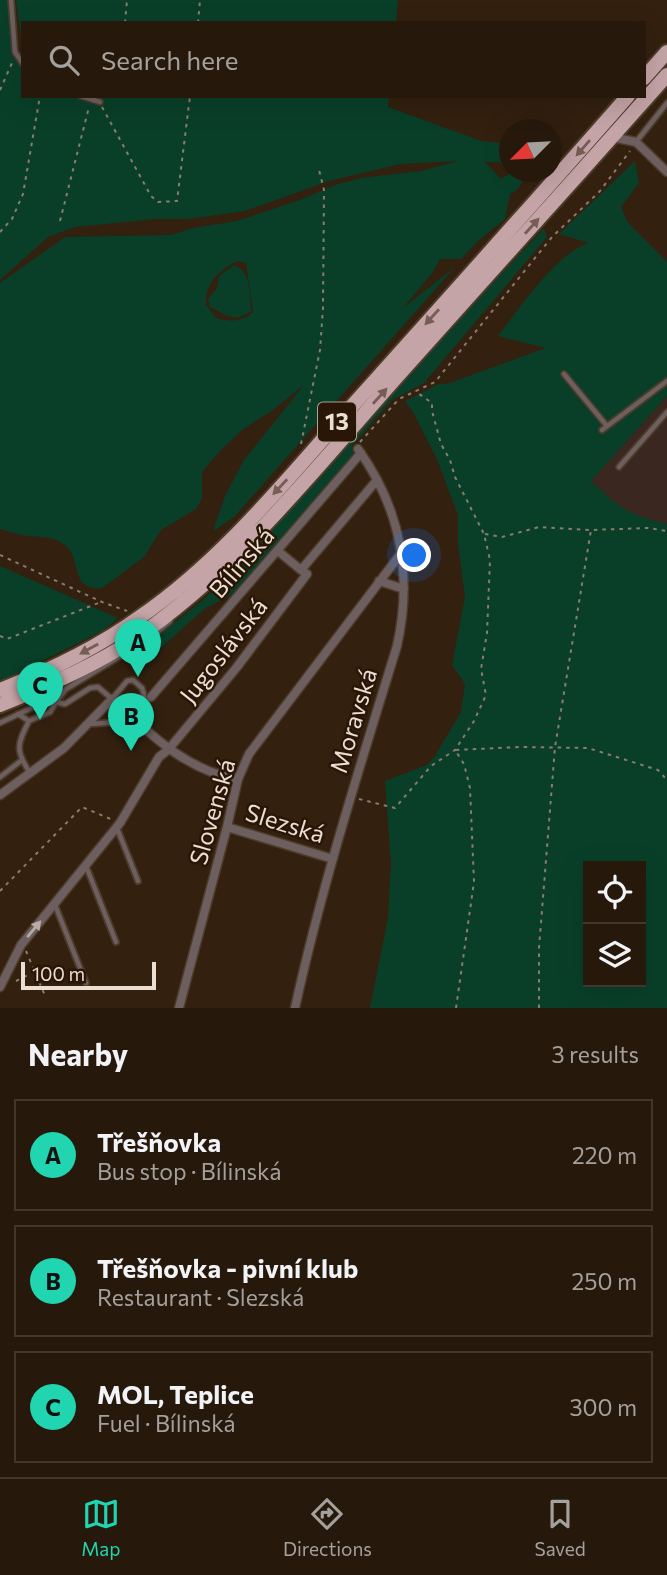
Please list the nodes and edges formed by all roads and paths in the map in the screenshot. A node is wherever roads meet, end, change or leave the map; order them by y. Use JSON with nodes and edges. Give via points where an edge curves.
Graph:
{"nodes":[{"id":1,"x":11,"y":0,"type":"edge"},
{"id":2,"x":127,"y":0,"type":"edge"},
{"id":3,"x":200,"y":0,"type":"edge"},
{"id":4,"x":125,"y":21,"type":"edge"},
{"id":5,"x":198,"y":21,"type":"edge"},
{"id":6,"x":15,"y":52,"type":"junction"},
{"id":7,"x":667,"y":52,"type":"edge"},
{"id":8,"x":21,"y":61,"type":"edge"},
{"id":9,"x":667,"y":75,"type":"edge"},
{"id":10,"x":646,"y":76,"type":"edge"},
{"id":11,"x":0,"y":90,"type":"edge"},
{"id":12,"x":40,"y":98,"type":"edge"},
{"id":13,"x":88,"y":98,"type":"edge"},
{"id":14,"x":190,"y":98,"type":"edge"},
{"id":15,"x":626,"y":98,"type":"edge"},
{"id":16,"x":91,"y":99,"type":"junction"},
{"id":17,"x":100,"y":102,"type":"joint"},
{"id":18,"x":667,"y":103,"type":"edge"},
{"id":19,"x":612,"y":137,"type":"junction"},
{"id":20,"x":636,"y":142,"type":"junction"},
{"id":21,"x":319,"y":170,"type":"dead end"},
{"id":22,"x":667,"y":172,"type":"edge"},
{"id":23,"x":60,"y":221,"type":"dead end"},
{"id":24,"x":0,"y":232,"type":"edge"},
{"id":25,"x":564,"y":374,"type":"dead end"},
{"id":26,"x":667,"y":381,"type":"edge"},
{"id":27,"x":415,"y":391,"type":"junction"},
{"id":28,"x":667,"y":412,"type":"edge"},
{"id":29,"x":607,"y":426,"type":"junction"},
{"id":30,"x":602,"y":430,"type":"dead end"},
{"id":31,"x":301,"y":444,"type":"dead end"},
{"id":32,"x":359,"y":451,"type":"junction"},
{"id":33,"x":619,"y":467,"type":"dead end"},
{"id":34,"x":377,"y":480,"type":"junction"},
{"id":35,"x":591,"y":530,"type":"junction"},
{"id":36,"x":667,"y":531,"type":"edge"},
{"id":37,"x":484,"y":534,"type":"junction"},
{"id":38,"x":278,"y":551,"type":"junction"},
{"id":39,"x":402,"y":552,"type":"junction"},
{"id":40,"x":0,"y":555,"type":"edge"},
{"id":41,"x":235,"y":556,"type":"junction"},
{"id":42,"x":301,"y":570,"type":"junction"},
{"id":43,"x":379,"y":581,"type":"junction"},
{"id":44,"x":404,"y":589,"type":"junction"},
{"id":45,"x":102,"y":602,"type":"junction"},
{"id":46,"x":141,"y":617,"type":"junction"},
{"id":47,"x":0,"y":636,"type":"edge"},
{"id":48,"x":0,"y":691,"type":"edge"},
{"id":49,"x":151,"y":697,"type":"dead end"},
{"id":50,"x":111,"y":699,"type":"junction"},
{"id":51,"x":57,"y":702,"type":"junction"},
{"id":52,"x":0,"y":705,"type":"edge"},
{"id":53,"x":18,"y":714,"type":"junction"},
{"id":54,"x":29,"y":721,"type":"junction"},
{"id":55,"x":136,"y":721,"type":"junction"},
{"id":56,"x":0,"y":723,"type":"edge"},
{"id":57,"x":88,"y":724,"type":"junction"},
{"id":58,"x":555,"y":747,"type":"junction"},
{"id":59,"x":168,"y":750,"type":"junction"},
{"id":60,"x":455,"y":751,"type":"junction"},
{"id":61,"x":22,"y":760,"type":"junction"},
{"id":62,"x":0,"y":765,"type":"edge"},
{"id":63,"x":31,"y":773,"type":"junction"},
{"id":64,"x":3,"y":775,"type":"edge"},
{"id":65,"x":237,"y":779,"type":"junction"},
{"id":66,"x":667,"y":780,"type":"edge"},
{"id":67,"x":0,"y":795,"type":"edge"},
{"id":68,"x":350,"y":797,"type":"junction"},
{"id":69,"x":118,"y":825,"type":"junction"},
{"id":70,"x":227,"y":827,"type":"junction"},
{"id":71,"x":333,"y":859,"type":"junction"},
{"id":72,"x":86,"y":865,"type":"junction"},
{"id":73,"x":138,"y":881,"type":"dead end"},
{"id":74,"x":0,"y":891,"type":"edge"},
{"id":75,"x":55,"y":904,"type":"junction"},
{"id":76,"x":116,"y":942,"type":"dead end"},
{"id":77,"x":21,"y":945,"type":"junction"},
{"id":78,"x":36,"y":971,"type":"junction"},
{"id":79,"x":16,"y":981,"type":"dead end"},
{"id":80,"x":86,"y":983,"type":"dead end"},
{"id":81,"x":0,"y":988,"type":"edge"},
{"id":82,"x":46,"y":999,"type":"dead end"},
{"id":83,"x":179,"y":1008,"type":"edge"},
{"id":84,"x":295,"y":1008,"type":"edge"},
{"id":85,"x":456,"y":1008,"type":"edge"},
{"id":86,"x":539,"y":1008,"type":"edge"}],
"edges":[{"from":1,"to":6,"type":"lane"},
{"from":2,"to":4,"type":"path"},
{"from":3,"to":5,"type":"path"},
{"from":6,"to":8,"type":"lane"},
{"from":6,"to":11,"type":"path"},
{"from":7,"to":10,"type":"highway"},
{"from":9,"to":19,"type":"highway","number":"13"},
{"from":12,"to":24,"type":"path","via":[[23,194],[12,219]]},
{"from":13,"to":16,"type":"lane"},
{"from":14,"to":17,"type":"path","via":[[177,201],[158,202]]},
{"from":15,"to":46,"type":"highway","number":"13","one_way":true,"via":[[257,512],[205,565]]},
{"from":16,"to":17,"type":"lane"},
{"from":16,"to":23,"type":"path"},
{"from":18,"to":20,"type":"lane"},
{"from":19,"to":20,"type":"street"},
{"from":41,"to":19,"type":"highway","number":"13","one_way":true},
{"from":20,"to":22,"type":"street"},
{"from":20,"to":27,"type":"path","via":[[600,191],[552,237],[435,382]]},
{"from":21,"to":31,"type":"path","via":[[324,190],[323,308],[320,350]]},
{"from":25,"to":29,"type":"lane"},
{"from":26,"to":29,"type":"lane"},
{"from":27,"to":32,"type":"path","via":[[399,400],[359,443]]},
{"from":27,"to":37,"type":"path","via":[[432,403],[441,444]]},
{"from":28,"to":33,"type":"lane"},
{"from":29,"to":30,"type":"lane"},
{"from":32,"to":34,"type":"street","name":"Moravská"},
{"from":32,"to":38,"type":"street","name":"Bílinská"},
{"from":34,"to":39,"type":"street","name":"Moravská","via":[[395,517]]},
{"from":34,"to":42,"type":"street","name":"Jugoslávská"},
{"from":35,"to":36,"type":"path"},
{"from":35,"to":37,"type":"path","via":[[540,527],[502,537]]},
{"from":35,"to":58,"type":"path"},
{"from":37,"to":60,"type":"path","via":[[490,560],[481,670],[486,695]]},
{"from":38,"to":42,"type":"street"},
{"from":38,"to":49,"type":"street","name":"Bílinská"},
{"from":39,"to":43,"type":"street","name":"Slovenská"},
{"from":39,"to":44,"type":"street","name":"Moravská"},
{"from":40,"to":45,"type":"path"},
{"from":41,"to":51,"type":"lane","via":[[215,583],[150,638],[66,689]]},
{"from":41,"to":52,"type":"highway","number":"13","via":[[131,640],[78,671]]},
{"from":42,"to":59,"type":"street","name":"Jugoslávská","via":[[307,574]]},
{"from":43,"to":44,"type":"street"},
{"from":43,"to":65,"type":"street","name":"Slovenská","via":[[249,754]]},
{"from":44,"to":68,"type":"street","name":"Moravská","via":[[397,646]]},
{"from":45,"to":46,"type":"path"},
{"from":45,"to":47,"type":"path","via":[[8,639]]},
{"from":46,"to":48,"type":"highway","number":"13","one_way":true,"via":[[82,653]]},
{"from":50,"to":51,"type":"lane","via":[[98,687],[65,704]]},
{"from":50,"to":55,"type":"street","name":"Slezská"},
{"from":50,"to":55,"type":"lane","via":[[127,681],[139,684],[145,694]]},
{"from":50,"to":57,"type":"street"},
{"from":51,"to":53,"type":"lane","via":[[44,702]]},
{"from":51,"to":54,"type":"lane","via":[[50,712]]},
{"from":53,"to":54,"type":"lane"},
{"from":53,"to":56,"type":"lane"},
{"from":54,"to":61,"type":"lane","via":[[19,740]]},
{"from":55,"to":57,"type":"lane"},
{"from":55,"to":59,"type":"street","name":"Slezská"},
{"from":57,"to":63,"type":"street"},
{"from":58,"to":60,"type":"path"},
{"from":58,"to":66,"type":"path","via":[[588,748],[658,769]]},
{"from":58,"to":86,"type":"path","via":[[539,948]]},
{"from":59,"to":65,"type":"street","name":"Slezská","via":[[217,776]]},
{"from":59,"to":69,"type":"street","name":"Jugoslávská","via":[[159,757]]},
{"from":60,"to":68,"type":"path","via":[[431,766],[395,807]]},
{"from":60,"to":85,"type":"path","via":[[464,764],[470,789],[474,882]]},
{"from":61,"to":63,"type":"lane"},
{"from":61,"to":64,"type":"lane"},
{"from":62,"to":64,"type":"lane"},
{"from":63,"to":67,"type":"street"},
{"from":65,"to":70,"type":"street","name":"Slovenská"},
{"from":68,"to":71,"type":"street","name":"Moravská"},
{"from":69,"to":72,"type":"street","name":"Jugoslávská"},
{"from":69,"to":73,"type":"lane"},
{"from":69,"to":74,"type":"path","via":[[82,807]]},
{"from":70,"to":71,"type":"street","name":"Slezská"},
{"from":70,"to":83,"type":"street","name":"Slovenská"},
{"from":71,"to":84,"type":"street","name":"Moravská"},
{"from":72,"to":75,"type":"street","name":"Jugoslávská"},
{"from":72,"to":76,"type":"lane"},
{"from":77,"to":75,"type":"street","name":"Jugoslávská","one_way":true},
{"from":75,"to":80,"type":"lane"},
{"from":77,"to":78,"type":"path"},
{"from":77,"to":81,"type":"street","name":"Jugoslávská"},
{"from":78,"to":79,"type":"path"},
{"from":78,"to":82,"type":"path"}]}
